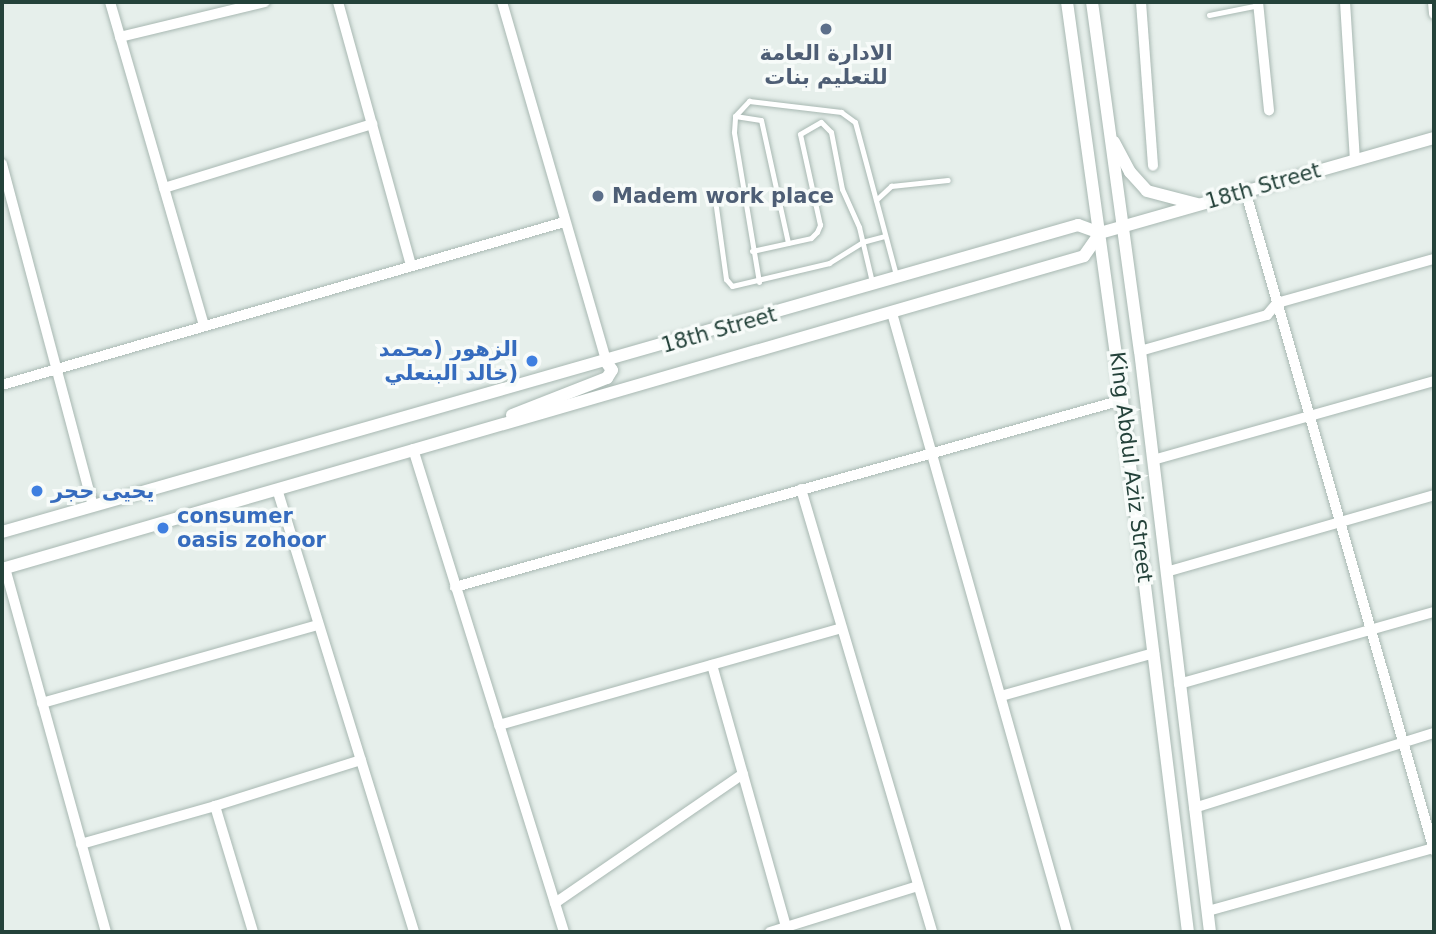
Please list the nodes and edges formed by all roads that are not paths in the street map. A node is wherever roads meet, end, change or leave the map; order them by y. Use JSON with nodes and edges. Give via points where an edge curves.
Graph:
{"nodes":[{"id":1,"x":110,"y":2,"type":"edge"},
{"id":2,"x":265,"y":2,"type":"edge"},
{"id":3,"x":338,"y":2,"type":"edge"},
{"id":4,"x":502,"y":2,"type":"edge"},
{"id":5,"x":1067,"y":2,"type":"edge"},
{"id":6,"x":1091,"y":2,"type":"edge"},
{"id":7,"x":1098,"y":2,"type":"edge"},
{"id":8,"x":1141,"y":2,"type":"edge"},
{"id":9,"x":1345,"y":2,"type":"edge"},
{"id":10,"x":1433,"y":2,"type":"edge"},
{"id":11,"x":1259,"y":3,"type":"edge"},
{"id":12,"x":1209,"y":15,"type":"dead end"},
{"id":13,"x":1434,"y":15,"type":"edge"},
{"id":14,"x":1094,"y":16,"type":"junction"},
{"id":15,"x":120,"y":37,"type":"junction"},
{"id":16,"x":1269,"y":110,"type":"dead end"},
{"id":17,"x":735,"y":116,"type":"junction"},
{"id":18,"x":372,"y":124,"type":"junction"},
{"id":19,"x":1109,"y":133,"type":"junction"},
{"id":20,"x":1434,"y":138,"type":"edge"},
{"id":21,"x":1355,"y":160,"type":"junction"},
{"id":22,"x":2,"y":164,"type":"edge"},
{"id":23,"x":1153,"y":166,"type":"dead end"},
{"id":24,"x":948,"y":180,"type":"dead end"},
{"id":25,"x":164,"y":188,"type":"junction"},
{"id":26,"x":1245,"y":190,"type":"junction"},
{"id":27,"x":876,"y":200,"type":"junction"},
{"id":28,"x":1197,"y":204,"type":"junction"},
{"id":29,"x":716,"y":207,"type":"dead end"},
{"id":30,"x":564,"y":222,"type":"junction"},
{"id":31,"x":1121,"y":227,"type":"junction"},
{"id":32,"x":1100,"y":233,"type":"junction"},
{"id":33,"x":884,"y":236,"type":"junction"},
{"id":34,"x":862,"y":242,"type":"junction"},
{"id":35,"x":788,"y":243,"type":"junction"},
{"id":36,"x":752,"y":251,"type":"junction"},
{"id":37,"x":1434,"y":259,"type":"edge"},
{"id":38,"x":411,"y":266,"type":"junction"},
{"id":39,"x":897,"y":278,"type":"junction"},
{"id":40,"x":759,"y":282,"type":"junction"},
{"id":41,"x":872,"y":285,"type":"junction"},
{"id":42,"x":1277,"y":303,"type":"junction"},
{"id":43,"x":892,"y":313,"type":"junction"},
{"id":44,"x":204,"y":326,"type":"junction"},
{"id":45,"x":1140,"y":351,"type":"junction"},
{"id":46,"x":607,"y":363,"type":"junction"},
{"id":47,"x":55,"y":369,"type":"junction"},
{"id":48,"x":1434,"y":381,"type":"edge"},
{"id":49,"x":2,"y":385,"type":"edge"},
{"id":50,"x":1122,"y":400,"type":"junction"},
{"id":51,"x":1309,"y":416,"type":"junction"},
{"id":52,"x":470,"y":433,"type":"junction"},
{"id":53,"x":413,"y":449,"type":"junction"},
{"id":54,"x":932,"y":453,"type":"junction"},
{"id":55,"x":1153,"y":460,"type":"junction"},
{"id":56,"x":277,"y":489,"type":"junction"},
{"id":57,"x":802,"y":489,"type":"junction"},
{"id":58,"x":1434,"y":495,"type":"edge"},
{"id":59,"x":93,"y":506,"type":"junction"},
{"id":60,"x":1338,"y":522,"type":"junction"},
{"id":61,"x":2,"y":532,"type":"edge"},
{"id":62,"x":3,"y":569,"type":"edge"},
{"id":63,"x":1166,"y":572,"type":"junction"},
{"id":64,"x":455,"y":587,"type":"junction"},
{"id":65,"x":1434,"y":612,"type":"edge"},
{"id":66,"x":318,"y":625,"type":"junction"},
{"id":67,"x":842,"y":628,"type":"junction"},
{"id":68,"x":1373,"y":629,"type":"junction"},
{"id":69,"x":1154,"y":653,"type":"junction"},
{"id":70,"x":712,"y":665,"type":"junction"},
{"id":71,"x":1179,"y":684,"type":"junction"},
{"id":72,"x":1001,"y":696,"type":"junction"},
{"id":73,"x":42,"y":704,"type":"junction"},
{"id":74,"x":499,"y":725,"type":"junction"},
{"id":75,"x":1434,"y":733,"type":"edge"},
{"id":76,"x":1404,"y":741,"type":"junction"},
{"id":77,"x":361,"y":760,"type":"junction"},
{"id":78,"x":743,"y":774,"type":"junction"},
{"id":79,"x":215,"y":806,"type":"junction"},
{"id":80,"x":1194,"y":808,"type":"junction"},
{"id":81,"x":81,"y":844,"type":"junction"},
{"id":82,"x":1434,"y":849,"type":"edge"},
{"id":83,"x":918,"y":886,"type":"junction"},
{"id":84,"x":555,"y":902,"type":"junction"},
{"id":85,"x":1208,"y":911,"type":"junction"},
{"id":86,"x":786,"y":927,"type":"junction"},
{"id":87,"x":106,"y":932,"type":"edge"},
{"id":88,"x":253,"y":932,"type":"edge"},
{"id":89,"x":414,"y":932,"type":"edge"},
{"id":90,"x":564,"y":932,"type":"edge"},
{"id":91,"x":770,"y":932,"type":"edge"},
{"id":92,"x":932,"y":932,"type":"edge"},
{"id":93,"x":1068,"y":932,"type":"edge"},
{"id":94,"x":1188,"y":932,"type":"edge"},
{"id":95,"x":1210,"y":932,"type":"edge"}],
"edges":[{"from":1,"to":15,"type":"street"},
{"from":2,"to":15,"type":"street"},
{"from":3,"to":18,"type":"street"},
{"from":4,"to":30,"type":"street"},
{"from":5,"to":32,"type":"street","name":"King Abdul Aziz Street"},
{"from":6,"to":14,"type":"street","name":"King Abdul Aziz Street"},
{"from":7,"to":14,"type":"street"},
{"from":8,"to":23,"type":"street"},
{"from":9,"to":21,"type":"street"},
{"from":10,"to":13,"type":"street"},
{"from":11,"to":12,"type":"lane"},
{"from":11,"to":16,"type":"street"},
{"from":14,"to":19,"type":"street","name":"King Abdul Aziz Street"},
{"from":15,"to":25,"type":"street"},
{"from":17,"to":27,"type":"lane","via":[[749,101],[850,116],[859,130]]},
{"from":17,"to":35,"type":"lane","via":[[761,120]]},
{"from":17,"to":36,"type":"lane"},
{"from":18,"to":25,"type":"street"},
{"from":18,"to":38,"type":"street"},
{"from":19,"to":28,"type":"street","via":[[1138,183],[1160,196]]},
{"from":19,"to":31,"type":"street","name":"King Abdul Aziz Street"},
{"from":20,"to":21,"type":"street","name":"18th Street"},
{"from":21,"to":26,"type":"street","name":"18th Street"},
{"from":22,"to":47,"type":"street"},
{"from":24,"to":27,"type":"lane","via":[[891,186]]},
{"from":25,"to":44,"type":"street"},
{"from":26,"to":28,"type":"street","name":"18th Street"},
{"from":26,"to":42,"type":"street"},
{"from":27,"to":33,"type":"lane"},
{"from":28,"to":31,"type":"street","name":"18th Street"},
{"from":29,"to":40,"type":"lane","via":[[728,283]]},
{"from":30,"to":38,"type":"street"},
{"from":30,"to":46,"type":"street"},
{"from":31,"to":32,"type":"street","name":"18th Street"},
{"from":31,"to":45,"type":"street","name":"King Abdul Aziz Street"},
{"from":32,"to":39,"type":"street","name":"18th Street","via":[[1077,226]]},
{"from":32,"to":43,"type":"street","via":[[1084,256]]},
{"from":32,"to":50,"type":"street","name":"King Abdul Aziz Street"},
{"from":33,"to":34,"type":"lane"},
{"from":33,"to":39,"type":"lane"},
{"from":34,"to":35,"type":"lane","via":[[842,189],[831,132],[821,122],[800,134],[820,225],[811,238]]},
{"from":34,"to":40,"type":"lane","via":[[829,263]]},
{"from":34,"to":41,"type":"lane"},
{"from":35,"to":36,"type":"lane"},
{"from":36,"to":40,"type":"lane"},
{"from":37,"to":42,"type":"street"},
{"from":38,"to":44,"type":"street"},
{"from":39,"to":41,"type":"street","name":"18th Street"},
{"from":41,"to":46,"type":"street","name":"18th Street"},
{"from":42,"to":45,"type":"street","via":[[1267,315]]},
{"from":42,"to":51,"type":"street"},
{"from":43,"to":52,"type":"street"},
{"from":43,"to":54,"type":"street"},
{"from":44,"to":47,"type":"street"},
{"from":45,"to":55,"type":"street","name":"King Abdul Aziz Street"},
{"from":46,"to":52,"type":"street","via":[[612,370],[607,378]]},
{"from":46,"to":59,"type":"street","name":"18th Street"},
{"from":47,"to":49,"type":"street"},
{"from":47,"to":59,"type":"street"},
{"from":48,"to":51,"type":"street"},
{"from":50,"to":54,"type":"street"},
{"from":50,"to":69,"type":"street","name":"King Abdul Aziz Street"},
{"from":51,"to":55,"type":"street"},
{"from":51,"to":60,"type":"street"},
{"from":52,"to":53,"type":"street"},
{"from":53,"to":56,"type":"street"},
{"from":53,"to":64,"type":"street"},
{"from":54,"to":57,"type":"street"},
{"from":54,"to":72,"type":"street"},
{"from":55,"to":63,"type":"street","name":"King Abdul Aziz Street"},
{"from":56,"to":62,"type":"street"},
{"from":56,"to":66,"type":"street"},
{"from":57,"to":64,"type":"street"},
{"from":57,"to":67,"type":"street"},
{"from":58,"to":60,"type":"street"},
{"from":59,"to":61,"type":"street","name":"18th Street"},
{"from":60,"to":63,"type":"street"},
{"from":60,"to":68,"type":"street"},
{"from":62,"to":73,"type":"street"},
{"from":63,"to":71,"type":"street","name":"King Abdul Aziz Street"},
{"from":64,"to":74,"type":"street"},
{"from":65,"to":68,"type":"street"},
{"from":66,"to":73,"type":"street"},
{"from":66,"to":77,"type":"street"},
{"from":67,"to":70,"type":"street"},
{"from":67,"to":83,"type":"street"},
{"from":68,"to":71,"type":"street"},
{"from":68,"to":76,"type":"street"},
{"from":69,"to":72,"type":"street"},
{"from":69,"to":94,"type":"street","name":"King Abdul Aziz Street"},
{"from":70,"to":74,"type":"street"},
{"from":70,"to":78,"type":"street"},
{"from":71,"to":80,"type":"street","name":"King Abdul Aziz Street"},
{"from":72,"to":93,"type":"street"},
{"from":73,"to":81,"type":"street"},
{"from":74,"to":84,"type":"street"},
{"from":75,"to":76,"type":"street"},
{"from":76,"to":80,"type":"street"},
{"from":76,"to":82,"type":"street"},
{"from":77,"to":79,"type":"street"},
{"from":77,"to":89,"type":"street"},
{"from":78,"to":84,"type":"street"},
{"from":78,"to":86,"type":"street"},
{"from":79,"to":81,"type":"street"},
{"from":79,"to":88,"type":"street"},
{"from":80,"to":85,"type":"street","name":"King Abdul Aziz Street"},
{"from":81,"to":87,"type":"street"},
{"from":82,"to":85,"type":"street"},
{"from":83,"to":86,"type":"street"},
{"from":83,"to":92,"type":"street"},
{"from":84,"to":90,"type":"street"},
{"from":85,"to":95,"type":"street","name":"King Abdul Aziz Street"},
{"from":86,"to":91,"type":"street"}]}
